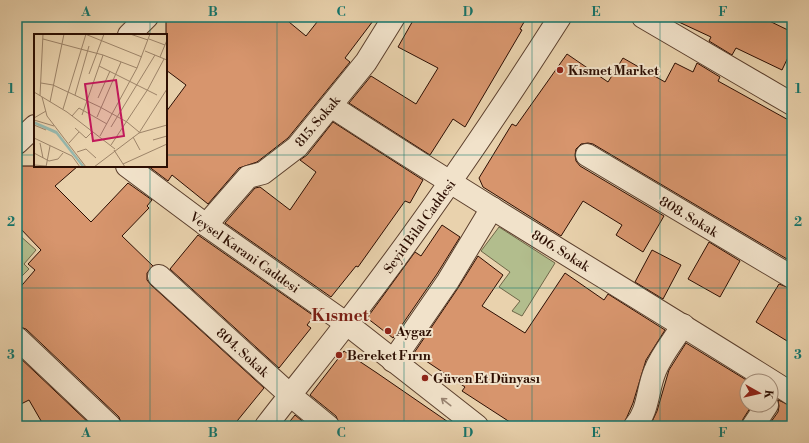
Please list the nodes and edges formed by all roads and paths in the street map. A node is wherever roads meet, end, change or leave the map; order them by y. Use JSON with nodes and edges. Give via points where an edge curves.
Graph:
{"nodes":[{"id":1,"x":394,"y":17,"type":"edge"},
{"id":2,"x":560,"y":17,"type":"edge"},
{"id":3,"x":643,"y":17,"type":"edge"},
{"id":4,"x":792,"y":104,"type":"edge"},
{"id":5,"x":331,"y":106,"type":"junction"},
{"id":6,"x":34,"y":127,"type":"edge"},
{"id":7,"x":17,"y":143,"type":"edge"},
{"id":8,"x":587,"y":155,"type":"dead end"},
{"id":9,"x":128,"y":167,"type":"edge"},
{"id":10,"x":450,"y":183,"type":"junction"},
{"id":11,"x":492,"y":208,"type":"junction"},
{"id":12,"x":206,"y":225,"type":"junction"},
{"id":13,"x":159,"y":276,"type":"dead end"},
{"id":14,"x":792,"y":277,"type":"edge"},
{"id":15,"x":346,"y":324,"type":"junction"},
{"id":16,"x":683,"y":325,"type":"junction"},
{"id":17,"x":17,"y":338,"type":"edge"},
{"id":18,"x":393,"y":361,"type":"junction"},
{"id":19,"x":781,"y":393,"type":"edge"},
{"id":20,"x":290,"y":395,"type":"junction"},
{"id":21,"x":762,"y":413,"type":"edge"},
{"id":22,"x":110,"y":426,"type":"edge"},
{"id":23,"x":266,"y":426,"type":"edge"},
{"id":24,"x":328,"y":426,"type":"edge"},
{"id":25,"x":477,"y":426,"type":"edge"},
{"id":26,"x":635,"y":426,"type":"edge"},
{"id":27,"x":753,"y":426,"type":"edge"}],
"edges":[{"from":1,"to":5,"type":"street","name":"815. Sokak","via":[[366,62]]},
{"from":2,"to":10,"type":"street","name":"Seyid Bilal Caddesi","via":[[501,110]]},
{"from":3,"to":4,"type":"street"},
{"from":5,"to":10,"type":"street","name":"806. Sokak"},
{"from":5,"to":12,"type":"street","name":"815. Sokak","via":[[297,147],[263,173],[248,177]]},
{"from":6,"to":7,"type":"street"},
{"from":8,"to":14,"type":"street","name":"808. Sokak"},
{"from":9,"to":12,"type":"street","name":"Veysel Karani Caddesi"},
{"from":10,"to":11,"type":"street","name":"806. Sokak"},
{"from":10,"to":15,"type":"street","name":"Seyid Bilal Caddesi"},
{"from":11,"to":16,"type":"street","name":"806. Sokak"},
{"from":11,"to":18,"type":"street","via":[[448,280]]},
{"from":12,"to":15,"type":"street","name":"Veysel Karani Caddesi"},
{"from":13,"to":20,"type":"street","name":"804. Sokak"},
{"from":15,"to":18,"type":"street","name":"Veysel Karani Caddesi"},
{"from":15,"to":20,"type":"street","name":"Seyid Bilal Caddesi"},
{"from":16,"to":19,"type":"street","name":"806. Sokak"},
{"from":16,"to":26,"type":"street","via":[[655,370],[646,408]]},
{"from":17,"to":22,"type":"street"},
{"from":25,"to":18,"type":"street","name":"Veysel Karani Caddesi","one_way":true},
{"from":20,"to":23,"type":"street","name":"Seyid Bilal Caddesi"},
{"from":20,"to":24,"type":"street","name":"804. Sokak"},
{"from":21,"to":27,"type":"street"}]}
